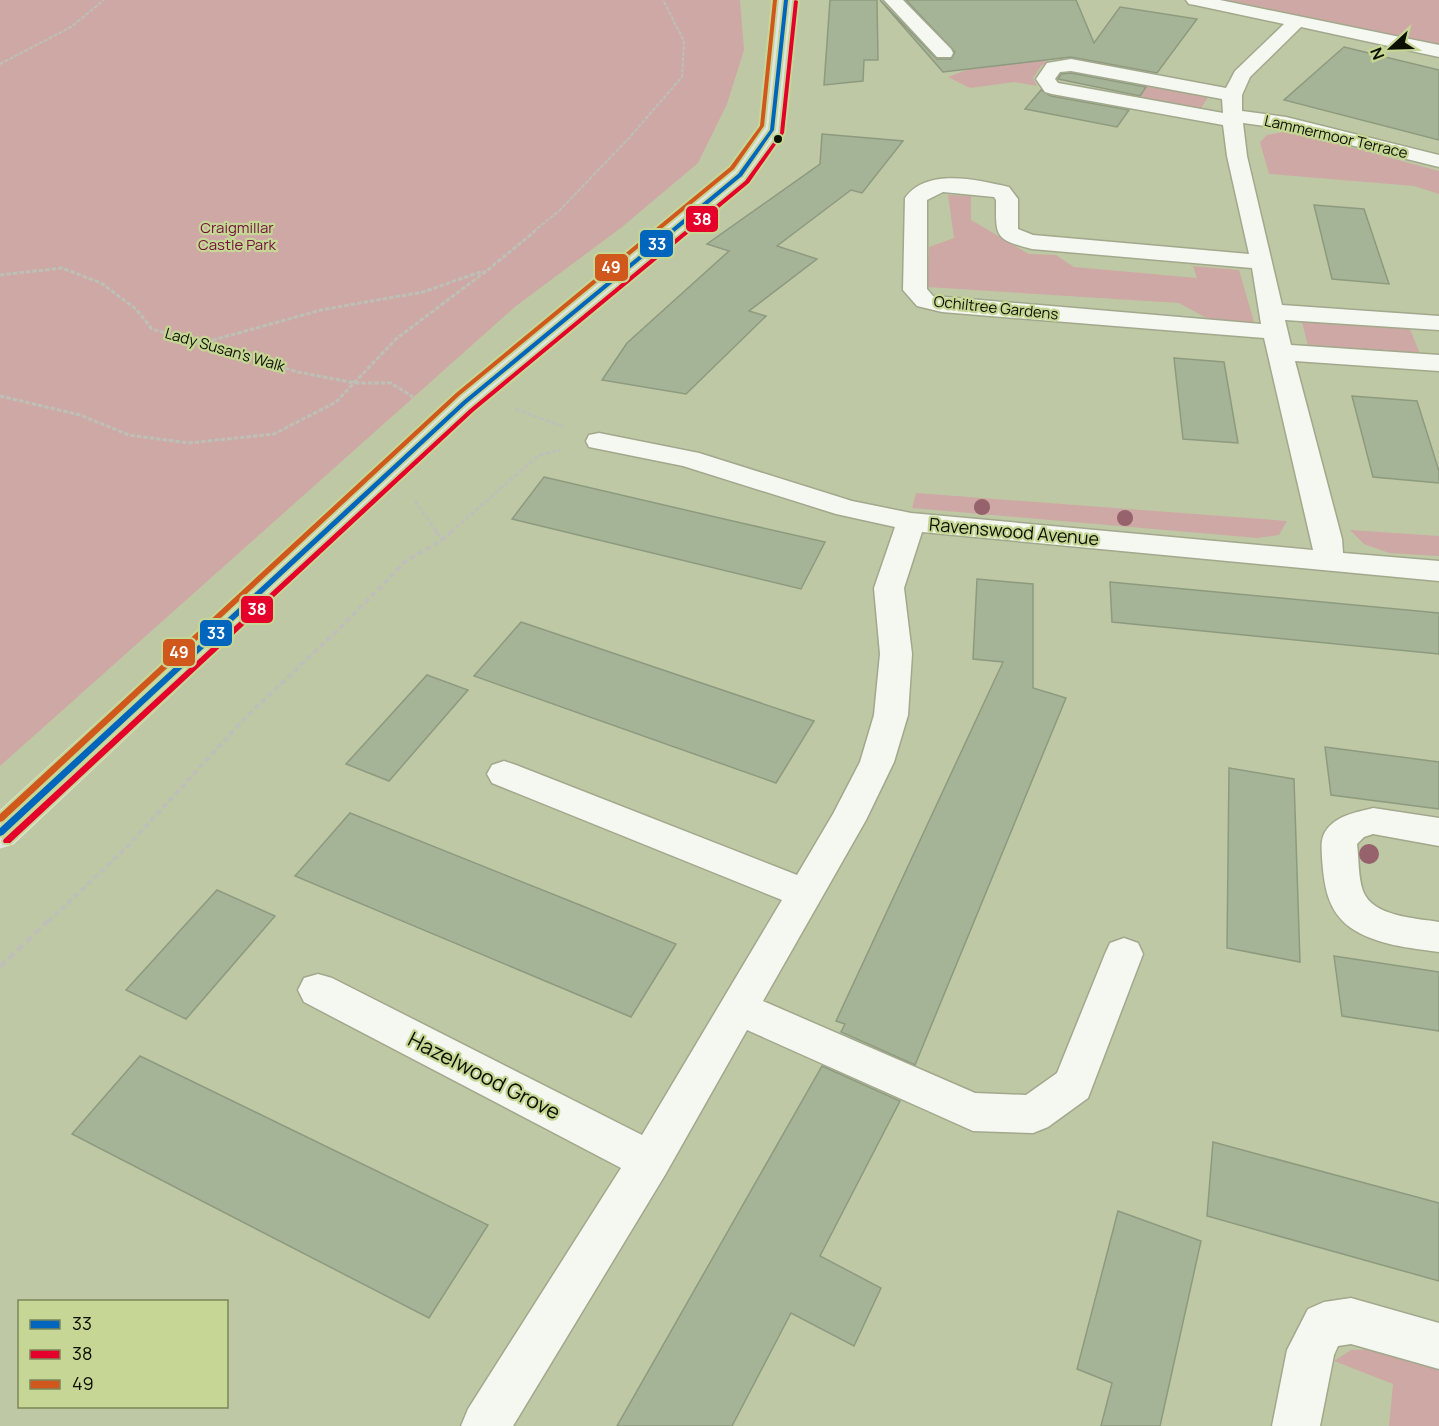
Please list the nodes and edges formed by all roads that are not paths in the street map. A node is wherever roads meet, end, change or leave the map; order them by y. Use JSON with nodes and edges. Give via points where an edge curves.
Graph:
{"nodes":[{"id":1,"x":786,"y":0,"type":"edge"},
{"id":2,"x":893,"y":0,"type":"edge"},
{"id":3,"x":1195,"y":0,"type":"edge"},
{"id":4,"x":1298,"y":20,"type":"junction"},
{"id":5,"x":1439,"y":51,"type":"edge"},
{"id":6,"x":944,"y":53,"type":"dead end"},
{"id":7,"x":1233,"y":111,"type":"junction"},
{"id":8,"x":1439,"y":161,"type":"edge"},
{"id":9,"x":1262,"y":262,"type":"junction"},
{"id":10,"x":1439,"y":323,"type":"edge"},
{"id":11,"x":1276,"y":332,"type":"junction"},
{"id":12,"x":1439,"y":363,"type":"edge"},
{"id":13,"x":599,"y":441,"type":"road end"},
{"id":14,"x":912,"y":522,"type":"junction"},
{"id":15,"x":1329,"y":561,"type":"junction"},
{"id":16,"x":1439,"y":571,"type":"edge"},
{"id":17,"x":504,"y":774,"type":"dead end"},
{"id":18,"x":1439,"y":832,"type":"edge"},
{"id":19,"x":0,"y":833,"type":"edge"},
{"id":20,"x":805,"y":892,"type":"junction"},
{"id":21,"x":1439,"y":937,"type":"edge"},
{"id":22,"x":1124,"y":954,"type":"dead end"},
{"id":23,"x":318,"y":990,"type":"dead end"},
{"id":24,"x":740,"y":1009,"type":"junction"},
{"id":25,"x":650,"y":1161,"type":"junction"},
{"id":26,"x":1439,"y":1346,"type":"edge"},
{"id":27,"x":485,"y":1426,"type":"edge"},
{"id":28,"x":1296,"y":1426,"type":"edge"}],
"edges":[{"from":1,"to":19,"type":"main road","via":[[772,130],[740,176],[465,402]]},
{"from":2,"to":6,"type":"street"},
{"from":3,"to":4,"type":"street"},
{"from":4,"to":5,"type":"street"},
{"from":4,"to":7,"type":"street","via":[[1242,75]]},
{"from":7,"to":7,"type":"street","via":[[1053,88],[1046,79],[1054,67],[1071,65]]},
{"from":7,"to":8,"type":"street","name":"Lammermoor Terrace"},
{"from":7,"to":9,"type":"street","via":[[1237,156]]},
{"from":9,"to":11,"type":"street"},
{"from":9,"to":11,"type":"street","name":"Ochiltree Gardens","via":[[1032,242],[1007,231],[1007,199],[1001,192],[936,185],[920,191],[916,198],[915,290],[925,301]]},
{"from":10,"to":11,"type":"street","name":"Ochiltree Gardens"},
{"from":11,"to":12,"type":"street","name":"Ochiltree Gardens"},
{"from":11,"to":15,"type":"street","via":[[1327,539]]},
{"from":13,"to":14,"type":"street","name":"Ravenswood Avenue","via":[[689,459],[846,508]]},
{"from":14,"to":15,"type":"street","name":"Ravenswood Avenue"},
{"from":14,"to":20,"type":"street","via":[[889,588],[896,654],[891,715],[877,762]]},
{"from":15,"to":16,"type":"street","name":"Ravenswood Avenue"},
{"from":17,"to":20,"type":"street"},
{"from":18,"to":21,"type":"street","via":[[1372,821],[1352,827],[1339,840],[1347,898],[1364,916],[1391,929]]},
{"from":20,"to":24,"type":"street"},
{"from":22,"to":24,"type":"street","via":[[1073,1085],[1033,1114],[973,1112]]},
{"from":23,"to":25,"type":"street","name":"Hazelwood Grove"},
{"from":24,"to":25,"type":"street"},
{"from":25,"to":27,"type":"street"},
{"from":26,"to":28,"type":"street","via":[[1352,1321],[1324,1325],[1311,1350]]}]}
